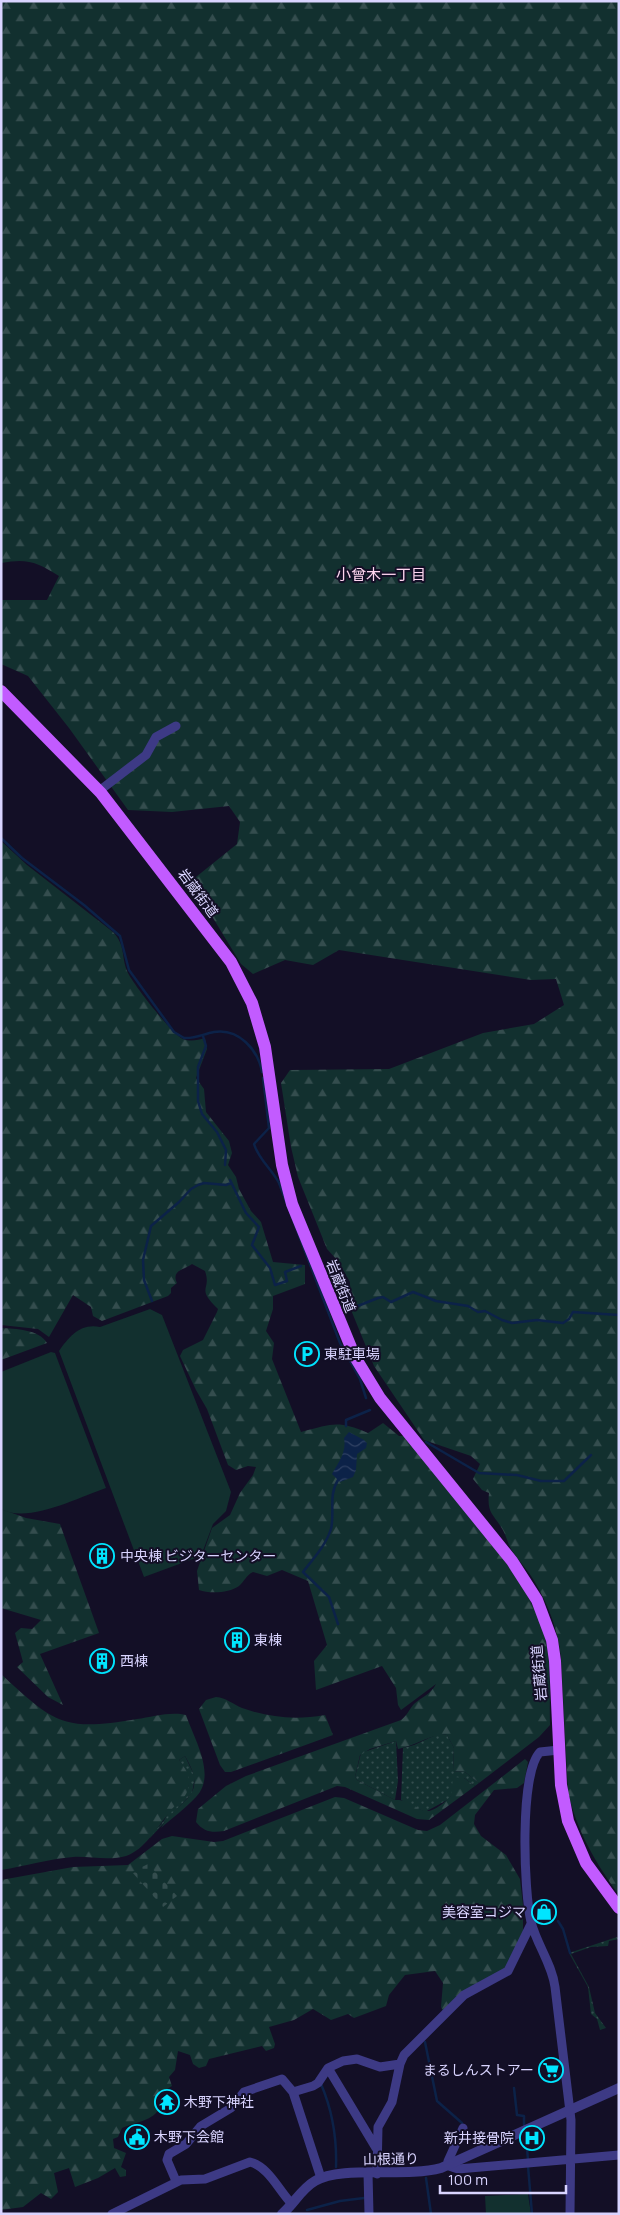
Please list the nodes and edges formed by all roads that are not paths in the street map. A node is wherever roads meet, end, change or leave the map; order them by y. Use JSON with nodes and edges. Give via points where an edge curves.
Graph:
{"nodes":[{"id":1,"x":1,"y":691,"type":"edge"},
{"id":2,"x":176,"y":726,"type":"dead end"},
{"id":3,"x":99,"y":791,"type":"junction"},
{"id":4,"x":559,"y":1750,"type":"junction"},
{"id":5,"x":619,"y":1908,"type":"edge"},
{"id":6,"x":532,"y":1924,"type":"junction"},
{"id":7,"x":400,"y":2064,"type":"junction"},
{"id":8,"x":328,"y":2068,"type":"junction"},
{"id":9,"x":619,"y":2088,"type":"edge"},
{"id":10,"x":293,"y":2092,"type":"junction"},
{"id":11,"x":569,"y":2111,"type":"junction"},
{"id":12,"x":463,"y":2128,"type":"dead end"},
{"id":13,"x":376,"y":2149,"type":"junction"},
{"id":14,"x":619,"y":2155,"type":"edge"},
{"id":15,"x":571,"y":2160,"type":"junction"},
{"id":16,"x":449,"y":2166,"type":"junction"},
{"id":17,"x":372,"y":2173,"type":"junction"},
{"id":18,"x":321,"y":2178,"type":"junction"},
{"id":19,"x":176,"y":2181,"type":"junction"},
{"id":20,"x":292,"y":2204,"type":"junction"},
{"id":21,"x":112,"y":2214,"type":"edge"},
{"id":22,"x":282,"y":2214,"type":"edge"},
{"id":23,"x":369,"y":2214,"type":"edge"},
{"id":24,"x":570,"y":2214,"type":"edge"}],
"edges":[{"from":1,"to":3,"type":"main road","name":"岩蔵街道"},
{"from":2,"to":3,"type":"street","via":[[156,737],[146,755]]},
{"from":3,"to":4,"type":"main road","name":"岩蔵街道","via":[[221,948],[244,987],[257,1016],[265,1047],[280,1157],[288,1190],[345,1334],[380,1398],[512,1561],[537,1600],[550,1631],[554,1652]]},
{"from":4,"to":5,"type":"main road","name":"岩蔵街道","via":[[562,1795],[575,1841],[591,1871]]},
{"from":4,"to":6,"type":"street","via":[[538,1754],[529,1777],[525,1879]]},
{"from":6,"to":7,"type":"street","via":[[508,1971],[457,2000],[404,2055]]},
{"from":6,"to":11,"type":"street","via":[[554,1980]]},
{"from":7,"to":8,"type":"street","via":[[380,2067],[350,2059]]},
{"from":7,"to":13,"type":"street","via":[[392,2102],[378,2124]]},
{"from":8,"to":10,"type":"street","via":[[318,2083]]},
{"from":8,"to":13,"type":"street"},
{"from":9,"to":11,"type":"street","name":"山根通り"},
{"from":10,"to":18,"type":"street"},
{"from":10,"to":19,"type":"street","via":[[282,2079],[244,2092],[231,2108],[201,2126],[186,2144],[169,2154],[167,2160]]},
{"from":11,"to":15,"type":"street"},
{"from":11,"to":16,"type":"street","name":"山根通り"},
{"from":12,"to":16,"type":"street","via":[[448,2158]]},
{"from":13,"to":17,"type":"street"},
{"from":14,"to":15,"type":"street"},
{"from":15,"to":16,"type":"street","via":[[465,2169]]},
{"from":15,"to":24,"type":"street"},
{"from":16,"to":17,"type":"street","name":"山根通り","via":[[422,2172]]},
{"from":17,"to":18,"type":"street","name":"山根通り","via":[[338,2173]]},
{"from":17,"to":23,"type":"street"},
{"from":18,"to":20,"type":"street","name":"山根通り","via":[[307,2187]]},
{"from":19,"to":20,"type":"street","via":[[205,2179],[252,2162],[277,2184]]},
{"from":19,"to":21,"type":"street"},
{"from":20,"to":22,"type":"street","name":"山根通り"}]}
